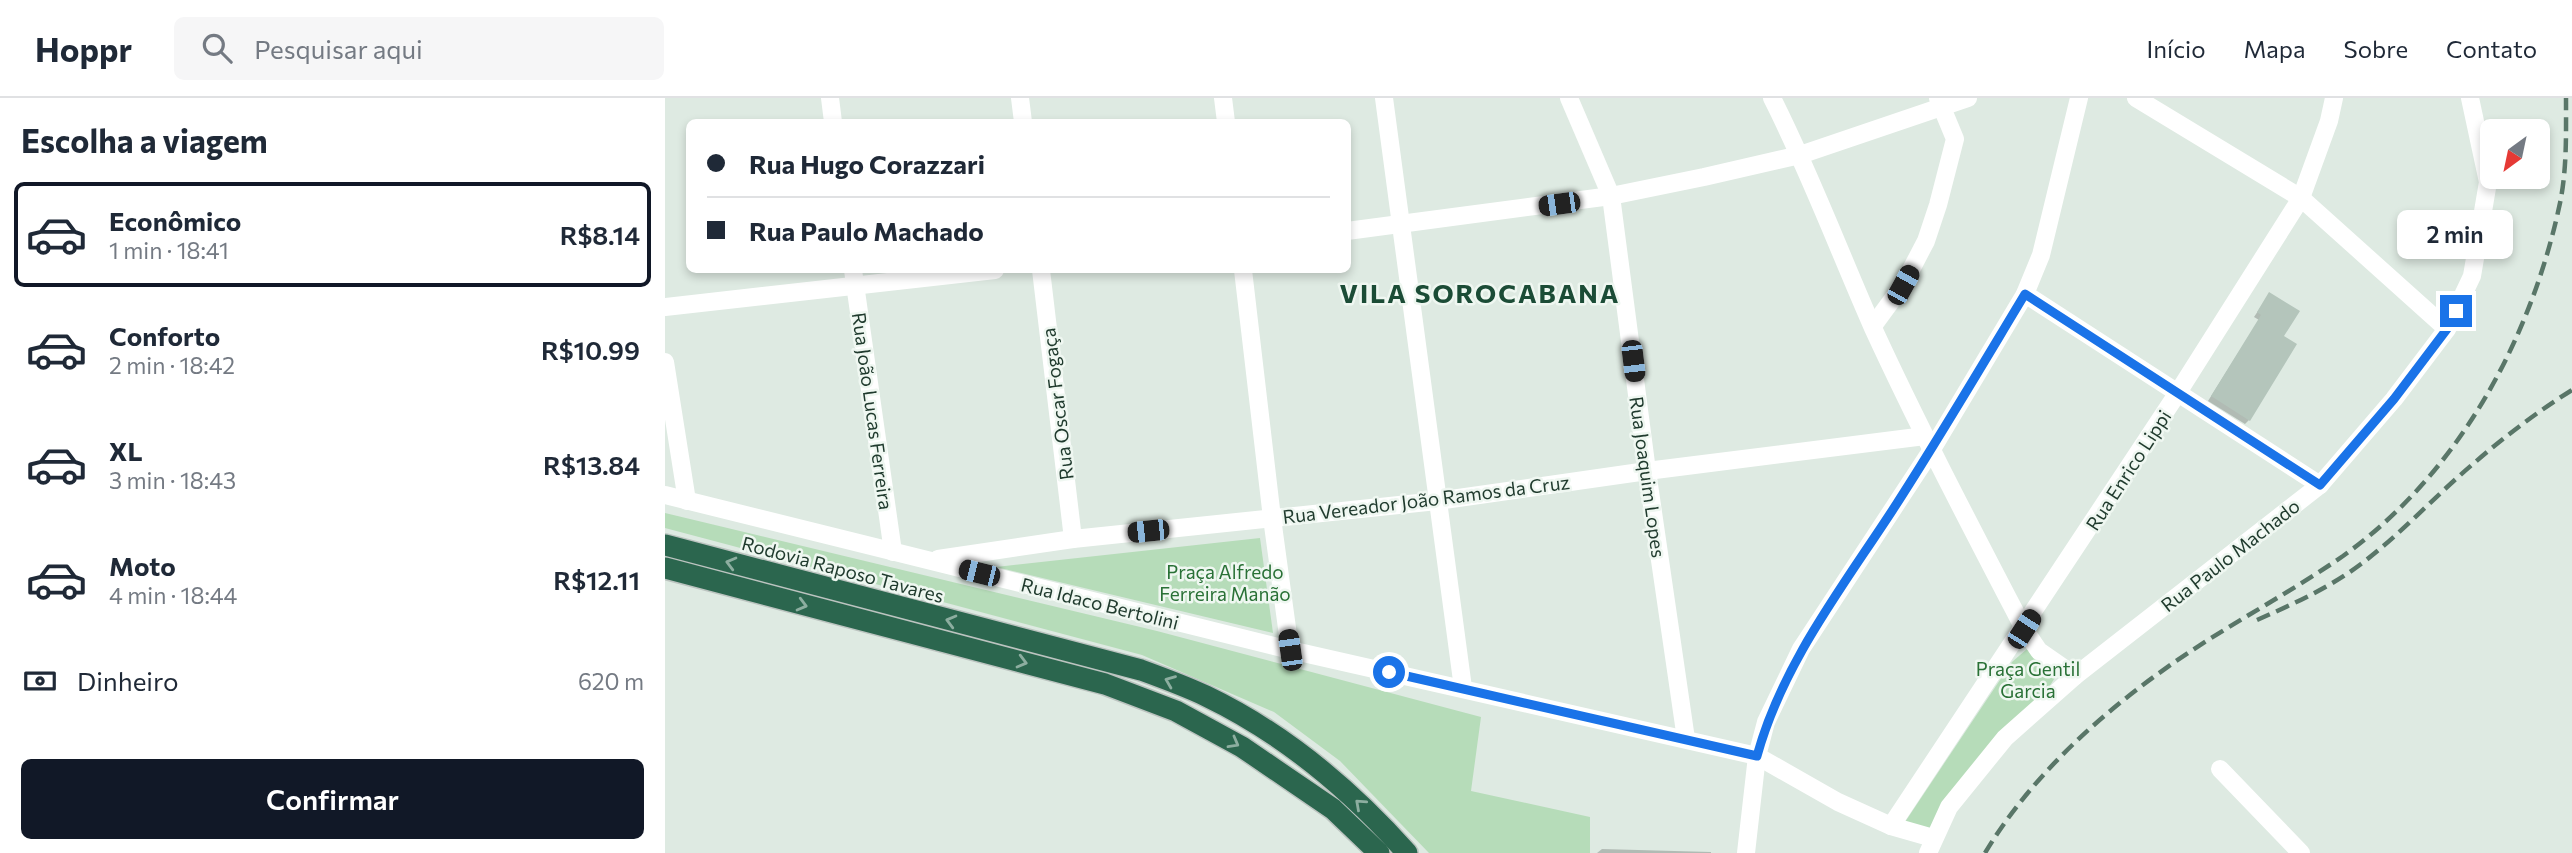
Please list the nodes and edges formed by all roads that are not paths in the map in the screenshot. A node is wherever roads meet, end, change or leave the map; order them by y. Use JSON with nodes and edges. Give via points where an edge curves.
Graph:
{"nodes":[{"id":1,"x":829,"y":98,"type":"edge"},
{"id":2,"x":1020,"y":98,"type":"edge"},
{"id":3,"x":1223,"y":98,"type":"edge"},
{"id":4,"x":1384,"y":98,"type":"edge"},
{"id":5,"x":1569,"y":98,"type":"edge"},
{"id":6,"x":1772,"y":98,"type":"edge"},
{"id":7,"x":1968,"y":98,"type":"edge"},
{"id":8,"x":2079,"y":98,"type":"edge"},
{"id":9,"x":2136,"y":98,"type":"edge"},
{"id":10,"x":2334,"y":98,"type":"edge"},
{"id":11,"x":2470,"y":98,"type":"edge"},
{"id":12,"x":1940,"y":102,"type":"edge"},
{"id":13,"x":832,"y":119,"type":"edge"},
{"id":14,"x":1023,"y":119,"type":"edge"},
{"id":15,"x":1226,"y":119,"type":"edge"},
{"id":16,"x":1800,"y":155,"type":"junction"},
{"id":17,"x":1611,"y":196,"type":"junction"},
{"id":18,"x":2301,"y":198,"type":"junction"},
{"id":19,"x":1401,"y":225,"type":"junction"},
{"id":20,"x":1351,"y":231,"type":"edge"},
{"id":21,"x":942,"y":273,"type":"edge"},
{"id":22,"x":1041,"y":273,"type":"edge"},
{"id":23,"x":1243,"y":273,"type":"edge"},
{"id":24,"x":854,"y":278,"type":"edge"},
{"id":25,"x":2025,"y":294,"type":"junction"},
{"id":26,"x":665,"y":307,"type":"edge"},
{"id":27,"x":1873,"y":326,"type":"junction"},
{"id":28,"x":2447,"y":329,"type":"junction"},
{"id":29,"x":665,"y":362,"type":"edge"},
{"id":30,"x":2177,"y":394,"type":"junction"},
{"id":31,"x":1928,"y":443,"type":"junction"},
{"id":32,"x":1647,"y":471,"type":"junction"},
{"id":33,"x":2320,"y":485,"type":"junction"},
{"id":34,"x":665,"y":495,"type":"edge"},
{"id":35,"x":687,"y":501,"type":"junction"},
{"id":36,"x":1437,"y":501,"type":"junction"},
{"id":37,"x":1272,"y":518,"type":"junction"},
{"id":38,"x":1073,"y":539,"type":"junction"},
{"id":39,"x":665,"y":545,"type":"edge"},
{"id":40,"x":893,"y":552,"type":"junction"},
{"id":41,"x":927,"y":560,"type":"junction"},
{"id":42,"x":665,"y":568,"type":"edge"},
{"id":43,"x":2024,"y":629,"type":"junction"},
{"id":44,"x":1290,"y":650,"type":"junction"},
{"id":45,"x":2075,"y":676,"type":"junction"},
{"id":46,"x":1462,"y":688,"type":"junction"},
{"id":47,"x":1686,"y":739,"type":"junction"},
{"id":48,"x":1757,"y":756,"type":"junction"},
{"id":49,"x":2220,"y":769,"type":"dead end"},
{"id":50,"x":1891,"y":827,"type":"junction"},
{"id":51,"x":1931,"y":846,"type":"edge"},
{"id":52,"x":1379,"y":853,"type":"edge"},
{"id":53,"x":1407,"y":853,"type":"edge"},
{"id":54,"x":1747,"y":853,"type":"edge"},
{"id":55,"x":2301,"y":853,"type":"edge"}],
"edges":[{"from":1,"to":13,"type":"street"},
{"from":2,"to":14,"type":"street"},
{"from":3,"to":15,"type":"street"},
{"from":4,"to":19,"type":"street"},
{"from":5,"to":17,"type":"street","name":"Rua Joaquim Lopes"},
{"from":6,"to":16,"type":"street"},
{"from":7,"to":12,"type":"street"},
{"from":8,"to":25,"type":"street","via":[[2041,255]]},
{"from":9,"to":18,"type":"street"},
{"from":10,"to":18,"type":"street","name":"Rua Enrico Lippi"},
{"from":11,"to":28,"type":"street","name":"Rua Paulo Machado","via":[[2488,182],[2472,276]]},
{"from":12,"to":16,"type":"street"},
{"from":12,"to":27,"type":"street","via":[[1955,139],[1930,229],[1903,285]]},
{"from":16,"to":17,"type":"street"},
{"from":16,"to":27,"type":"street"},
{"from":17,"to":19,"type":"street"},
{"from":17,"to":32,"type":"street","name":"Rua Joaquim Lopes"},
{"from":18,"to":28,"type":"street"},
{"from":18,"to":30,"type":"street","name":"Rua Enrico Lippi"},
{"from":19,"to":20,"type":"street"},
{"from":19,"to":36,"type":"street"},
{"from":21,"to":24,"type":"street"},
{"from":22,"to":38,"type":"street","name":"Rua Oscar Fogaça"},
{"from":23,"to":37,"type":"street"},
{"from":24,"to":26,"type":"street"},
{"from":24,"to":40,"type":"street","name":"Rua João Lucas Ferreira"},
{"from":25,"to":30,"type":"street"},
{"from":25,"to":31,"type":"street"},
{"from":27,"to":31,"type":"street"},
{"from":28,"to":33,"type":"street","name":"Rua Paulo Machado"},
{"from":29,"to":35,"type":"street"},
{"from":30,"to":33,"type":"street"},
{"from":30,"to":43,"type":"street","name":"Rua Enrico Lippi"},
{"from":31,"to":32,"type":"street","name":"Rua Vereador João Ramos da Cruz"},
{"from":31,"to":43,"type":"street"},
{"from":31,"to":48,"type":"street","via":[[1801,649],[1766,722]]},
{"from":32,"to":36,"type":"street","name":"Rua Vereador João Ramos da Cruz"},
{"from":32,"to":47,"type":"street","name":"Rua Joaquim Lopes"},
{"from":33,"to":45,"type":"street","name":"Rua Paulo Machado"},
{"from":34,"to":35,"type":"street","name":"Rua Idaco Bertolini"},
{"from":35,"to":40,"type":"street","name":"Rua Idaco Bertolini"},
{"from":36,"to":37,"type":"street","name":"Rua Vereador João Ramos da Cruz"},
{"from":36,"to":46,"type":"street"},
{"from":37,"to":38,"type":"street","name":"Rua Vereador João Ramos da Cruz"},
{"from":37,"to":44,"type":"street"},
{"from":38,"to":41,"type":"street","name":"Rua Vereador João Ramos da Cruz"},
{"from":53,"to":39,"type":"highway","name":"Rodovia Raposo Tavares","one_way":true,"via":[[1325,772],[1265,728],[1205,695],[1141,670]]},
{"from":40,"to":41,"type":"street","name":"Rua Idaco Bertolini"},
{"from":41,"to":44,"type":"street","name":"Rua Idaco Bertolini"},
{"from":42,"to":52,"type":"highway","one_way":true,"via":[[1105,684],[1176,711],[1241,747],[1332,809]]},
{"from":43,"to":45,"type":"street","via":[[2039,651]]},
{"from":43,"to":50,"type":"street","name":"Rua Enrico Lippi"},
{"from":44,"to":46,"type":"street","name":"Rua Idaco Bertolini"},
{"from":45,"to":51,"type":"street","name":"Rua Paulo Machado","via":[[2005,738],[1949,807]]},
{"from":46,"to":47,"type":"street","name":"Rua Idaco Bertolini"},
{"from":47,"to":48,"type":"street","name":"Rua Idaco Bertolini"},
{"from":48,"to":50,"type":"street","name":"Rua Idaco Bertolini"},
{"from":48,"to":54,"type":"street"},
{"from":49,"to":55,"type":"street"},
{"from":50,"to":51,"type":"street","name":"Rua Idaco Bertolini"}]}
